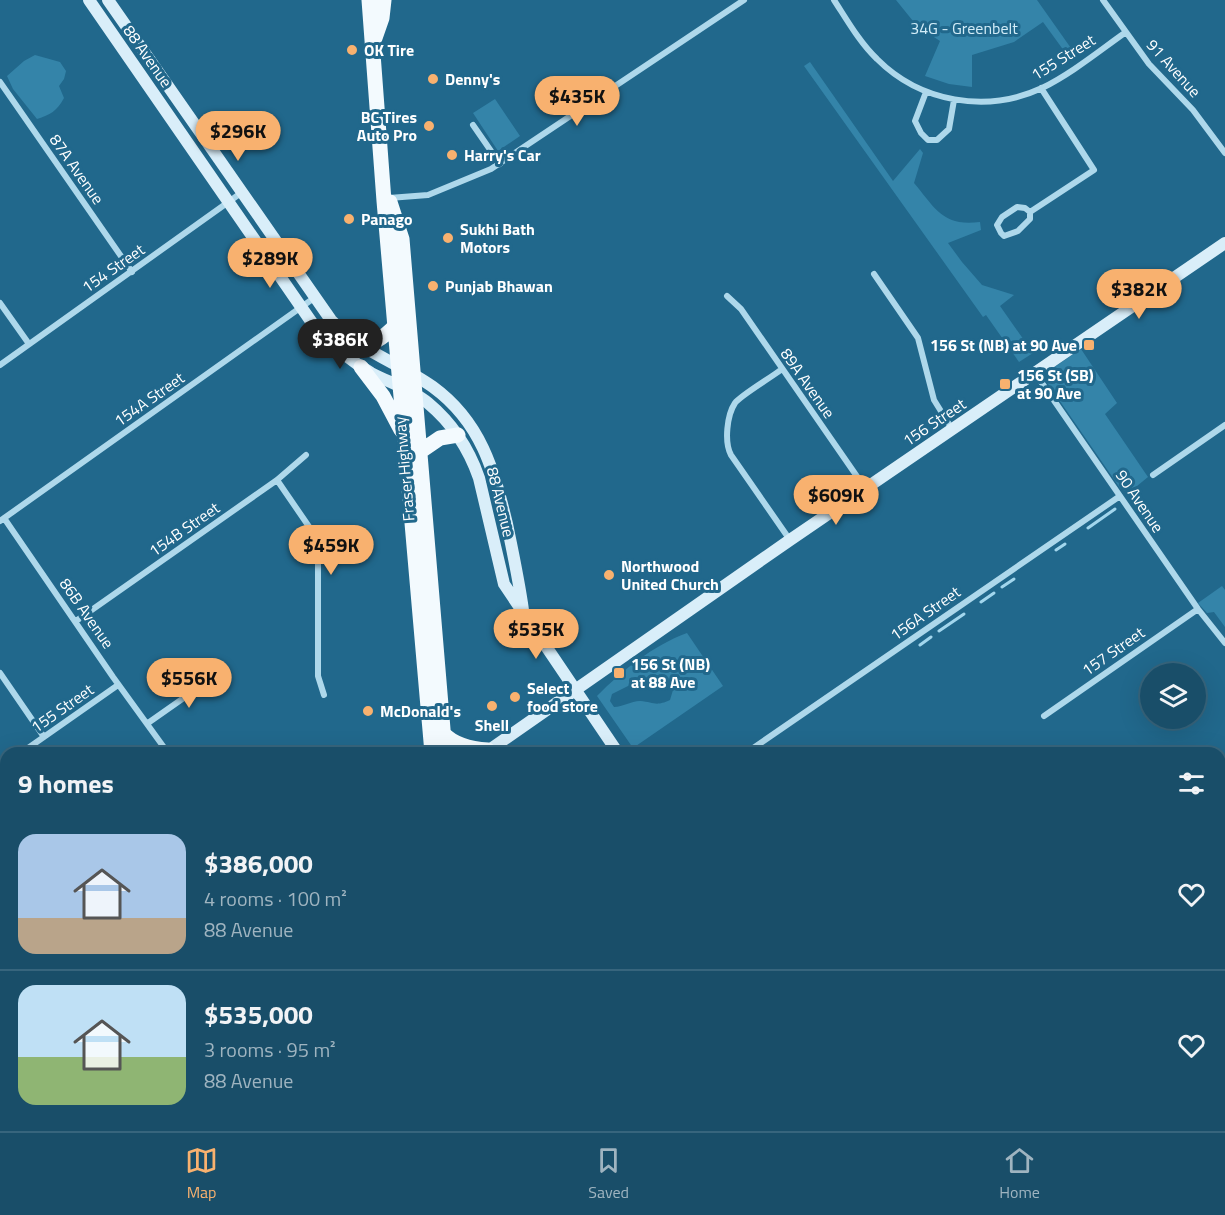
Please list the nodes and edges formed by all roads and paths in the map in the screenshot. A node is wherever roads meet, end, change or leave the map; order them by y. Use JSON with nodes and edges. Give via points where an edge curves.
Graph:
{"nodes":[{"id":1,"x":89,"y":0,"type":"edge"},
{"id":2,"x":108,"y":0,"type":"edge"},
{"id":3,"x":369,"y":0,"type":"edge"},
{"id":4,"x":384,"y":0,"type":"edge"},
{"id":5,"x":744,"y":0,"type":"edge"},
{"id":6,"x":834,"y":0,"type":"edge"},
{"id":7,"x":1104,"y":0,"type":"edge"},
{"id":8,"x":1126,"y":32,"type":"junction"},
{"id":9,"x":373,"y":44,"type":"junction"},
{"id":10,"x":0,"y":82,"type":"edge"},
{"id":11,"x":1041,"y":88,"type":"junction"},
{"id":12,"x":926,"y":92,"type":"junction"},
{"id":13,"x":954,"y":100,"type":"junction"},
{"id":14,"x":473,"y":124,"type":"dead end"},
{"id":15,"x":1225,"y":153,"type":"edge"},
{"id":16,"x":500,"y":164,"type":"junction"},
{"id":17,"x":386,"y":191,"type":"junction"},
{"id":18,"x":242,"y":193,"type":"junction"},
{"id":19,"x":228,"y":202,"type":"junction"},
{"id":20,"x":1030,"y":212,"type":"junction"},
{"id":21,"x":1225,"y":243,"type":"edge"},
{"id":22,"x":132,"y":272,"type":"junction"},
{"id":23,"x":874,"y":274,"type":"dead end"},
{"id":24,"x":727,"y":296,"type":"dead end"},
{"id":25,"x":314,"y":298,"type":"junction"},
{"id":26,"x":0,"y":303,"type":"edge"},
{"id":27,"x":301,"y":308,"type":"junction"},
{"id":28,"x":395,"y":326,"type":"junction"},
{"id":29,"x":29,"y":344,"type":"junction"},
{"id":30,"x":357,"y":344,"type":"junction"},
{"id":31,"x":0,"y":365,"type":"edge"},
{"id":32,"x":361,"y":367,"type":"junction"},
{"id":33,"x":398,"y":368,"type":"junction"},
{"id":34,"x":782,"y":369,"type":"junction"},
{"id":35,"x":1035,"y":373,"type":"junction"},
{"id":36,"x":414,"y":377,"type":"junction"},
{"id":37,"x":400,"y":386,"type":"junction"},
{"id":38,"x":416,"y":395,"type":"junction"},
{"id":39,"x":1225,"y":425,"type":"edge"},
{"id":40,"x":952,"y":430,"type":"junction"},
{"id":41,"x":404,"y":435,"type":"junction"},
{"id":42,"x":458,"y":435,"type":"junction"},
{"id":43,"x":421,"y":451,"type":"junction"},
{"id":44,"x":306,"y":455,"type":"dead end"},
{"id":45,"x":1153,"y":475,"type":"dead end"},
{"id":46,"x":277,"y":480,"type":"junction"},
{"id":47,"x":865,"y":488,"type":"junction"},
{"id":48,"x":1120,"y":496,"type":"junction"},
{"id":49,"x":2,"y":519,"type":"edge"},
{"id":50,"x":790,"y":540,"type":"junction"},
{"id":51,"x":1197,"y":609,"type":"junction"},
{"id":52,"x":524,"y":614,"type":"junction"},
{"id":53,"x":76,"y":621,"type":"junction"},
{"id":54,"x":1225,"y":643,"type":"edge"},
{"id":55,"x":207,"y":672,"type":"dead end"},
{"id":56,"x":0,"y":673,"type":"edge"},
{"id":57,"x":118,"y":685,"type":"junction"},
{"id":58,"x":574,"y":689,"type":"junction"},
{"id":59,"x":324,"y":695,"type":"dead end"},
{"id":60,"x":1044,"y":716,"type":"dead end"},
{"id":61,"x":148,"y":723,"type":"junction"},
{"id":62,"x":443,"y":733,"type":"junction"},
{"id":63,"x":44,"y":736,"type":"junction"},
{"id":64,"x":29,"y":747,"type":"edge"},
{"id":65,"x":164,"y":747,"type":"edge"},
{"id":66,"x":431,"y":747,"type":"edge"},
{"id":67,"x":444,"y":747,"type":"edge"},
{"id":68,"x":466,"y":747,"type":"edge"},
{"id":69,"x":493,"y":747,"type":"edge"},
{"id":70,"x":614,"y":747,"type":"edge"},
{"id":71,"x":755,"y":747,"type":"edge"}],
"edges":[{"from":1,"to":19,"type":"main road","name":"88 Avenue"},
{"from":2,"to":18,"type":"main road","name":"88 Avenue"},
{"from":3,"to":9,"type":"main road","name":"Fraser Highway"},
{"from":4,"to":9,"type":"main road","name":"Fraser Highway"},
{"from":5,"to":16,"type":"street"},
{"from":6,"to":12,"type":"street","via":[[875,58],[899,78]]},
{"from":7,"to":8,"type":"street","name":"91 Avenue"},
{"from":8,"to":11,"type":"street","name":"155 Street"},
{"from":8,"to":15,"type":"street","name":"91 Avenue","via":[[1162,79],[1202,120]]},
{"from":9,"to":17,"type":"main road","name":"Fraser Highway"},
{"from":10,"to":22,"type":"street","name":"87A Avenue"},
{"from":11,"to":13,"type":"street","name":"155 Street","via":[[984,102]]},
{"from":11,"to":20,"type":"street","via":[[1094,170]]},
{"from":12,"to":13,"type":"street","name":"155 Street"},
{"from":12,"to":13,"type":"street","via":[[915,121],[928,140],[937,140],[949,129]]},
{"from":14,"to":16,"type":"street"},
{"from":16,"to":17,"type":"street","via":[[428,195]]},
{"from":17,"to":28,"type":"main road","name":"Fraser Highway"},
{"from":17,"to":36,"type":"main road","name":"Fraser Highway","via":[[402,239]]},
{"from":18,"to":19,"type":"street","name":"154 Street"},
{"from":18,"to":25,"type":"main road","name":"88 Avenue"},
{"from":19,"to":22,"type":"street","name":"154 Street"},
{"from":19,"to":27,"type":"main road","name":"88 Avenue"},
{"from":20,"to":20,"type":"street","via":[[1017,207],[1002,217],[997,225],[1001,233],[1010,236],[1026,225]]},
{"from":21,"to":35,"type":"main road","name":"156 Street"},
{"from":22,"to":29,"type":"street","name":"154 Street"},
{"from":23,"to":40,"type":"street","via":[[918,338],[934,400]]},
{"from":24,"to":34,"type":"street","name":"89A Avenue","via":[[741,309]]},
{"from":25,"to":27,"type":"street","name":"154A Street"},
{"from":25,"to":30,"type":"main road","name":"88 Avenue","via":[[337,327]]},
{"from":26,"to":29,"type":"street"},
{"from":27,"to":32,"type":"main road","name":"88 Avenue","via":[[322,335]]},
{"from":27,"to":49,"type":"street","name":"154A Street"},
{"from":28,"to":30,"type":"main road","via":[[379,340]]},
{"from":28,"to":33,"type":"main road","name":"Fraser Highway"},
{"from":29,"to":31,"type":"street","name":"154 Street"},
{"from":30,"to":33,"type":"main road","name":"88 Avenue"},
{"from":32,"to":37,"type":"main road","name":"88 Avenue"},
{"from":32,"to":41,"type":"main road","via":[[383,396]]},
{"from":33,"to":36,"type":"main road","name":"88 Avenue"},
{"from":33,"to":37,"type":"main road","name":"Fraser Highway"},
{"from":34,"to":47,"type":"street","name":"89A Avenue"},
{"from":34,"to":50,"type":"street","via":[[735,402],[727,445]]},
{"from":35,"to":40,"type":"main road","name":"156 Street"},
{"from":35,"to":48,"type":"street","name":"90 Avenue"},
{"from":36,"to":38,"type":"main road","name":"Fraser Highway"},
{"from":36,"to":52,"type":"main road","name":"88 Avenue","via":[[454,406],[488,456]]},
{"from":37,"to":38,"type":"main road","name":"88 Avenue"},
{"from":37,"to":41,"type":"main road","name":"Fraser Highway"},
{"from":38,"to":42,"type":"main road","name":"88 Avenue"},
{"from":38,"to":43,"type":"main road","name":"Fraser Highway"},
{"from":39,"to":45,"type":"street"},
{"from":40,"to":47,"type":"main road","name":"156 Street"},
{"from":41,"to":66,"type":"main road","name":"Fraser Highway"},
{"from":42,"to":43,"type":"main road","via":[[440,438]]},
{"from":42,"to":52,"type":"main road","name":"88 Avenue","via":[[479,478],[504,584]]},
{"from":43,"to":62,"type":"main road","name":"Fraser Highway"},
{"from":44,"to":46,"type":"street","name":"154B Street"},
{"from":46,"to":53,"type":"street","name":"154B Street"},
{"from":46,"to":59,"type":"street","via":[[318,541],[318,676]]},
{"from":47,"to":50,"type":"main road","name":"156 Street"},
{"from":48,"to":51,"type":"street","name":"90 Avenue"},
{"from":48,"to":71,"type":"street","name":"156A Street"},
{"from":49,"to":53,"type":"street","name":"86B Avenue"},
{"from":50,"to":58,"type":"main road","name":"156 Street"},
{"from":51,"to":54,"type":"street","name":"90 Avenue"},
{"from":51,"to":60,"type":"street","name":"157 Street"},
{"from":52,"to":58,"type":"main road","name":"88 Avenue"},
{"from":53,"to":57,"type":"street","name":"86B Avenue"},
{"from":55,"to":61,"type":"street","via":[[195,690]]},
{"from":56,"to":63,"type":"street"},
{"from":57,"to":61,"type":"street","name":"86B Avenue"},
{"from":57,"to":63,"type":"street","name":"155 Street"},
{"from":58,"to":69,"type":"main road","name":"156 Street"},
{"from":58,"to":70,"type":"main road","name":"88 Avenue"},
{"from":61,"to":65,"type":"street","name":"86B Avenue"},
{"from":62,"to":67,"type":"main road","name":"Fraser Highway"},
{"from":62,"to":68,"type":"main road"},
{"from":63,"to":64,"type":"street","name":"155 Street"}]}
